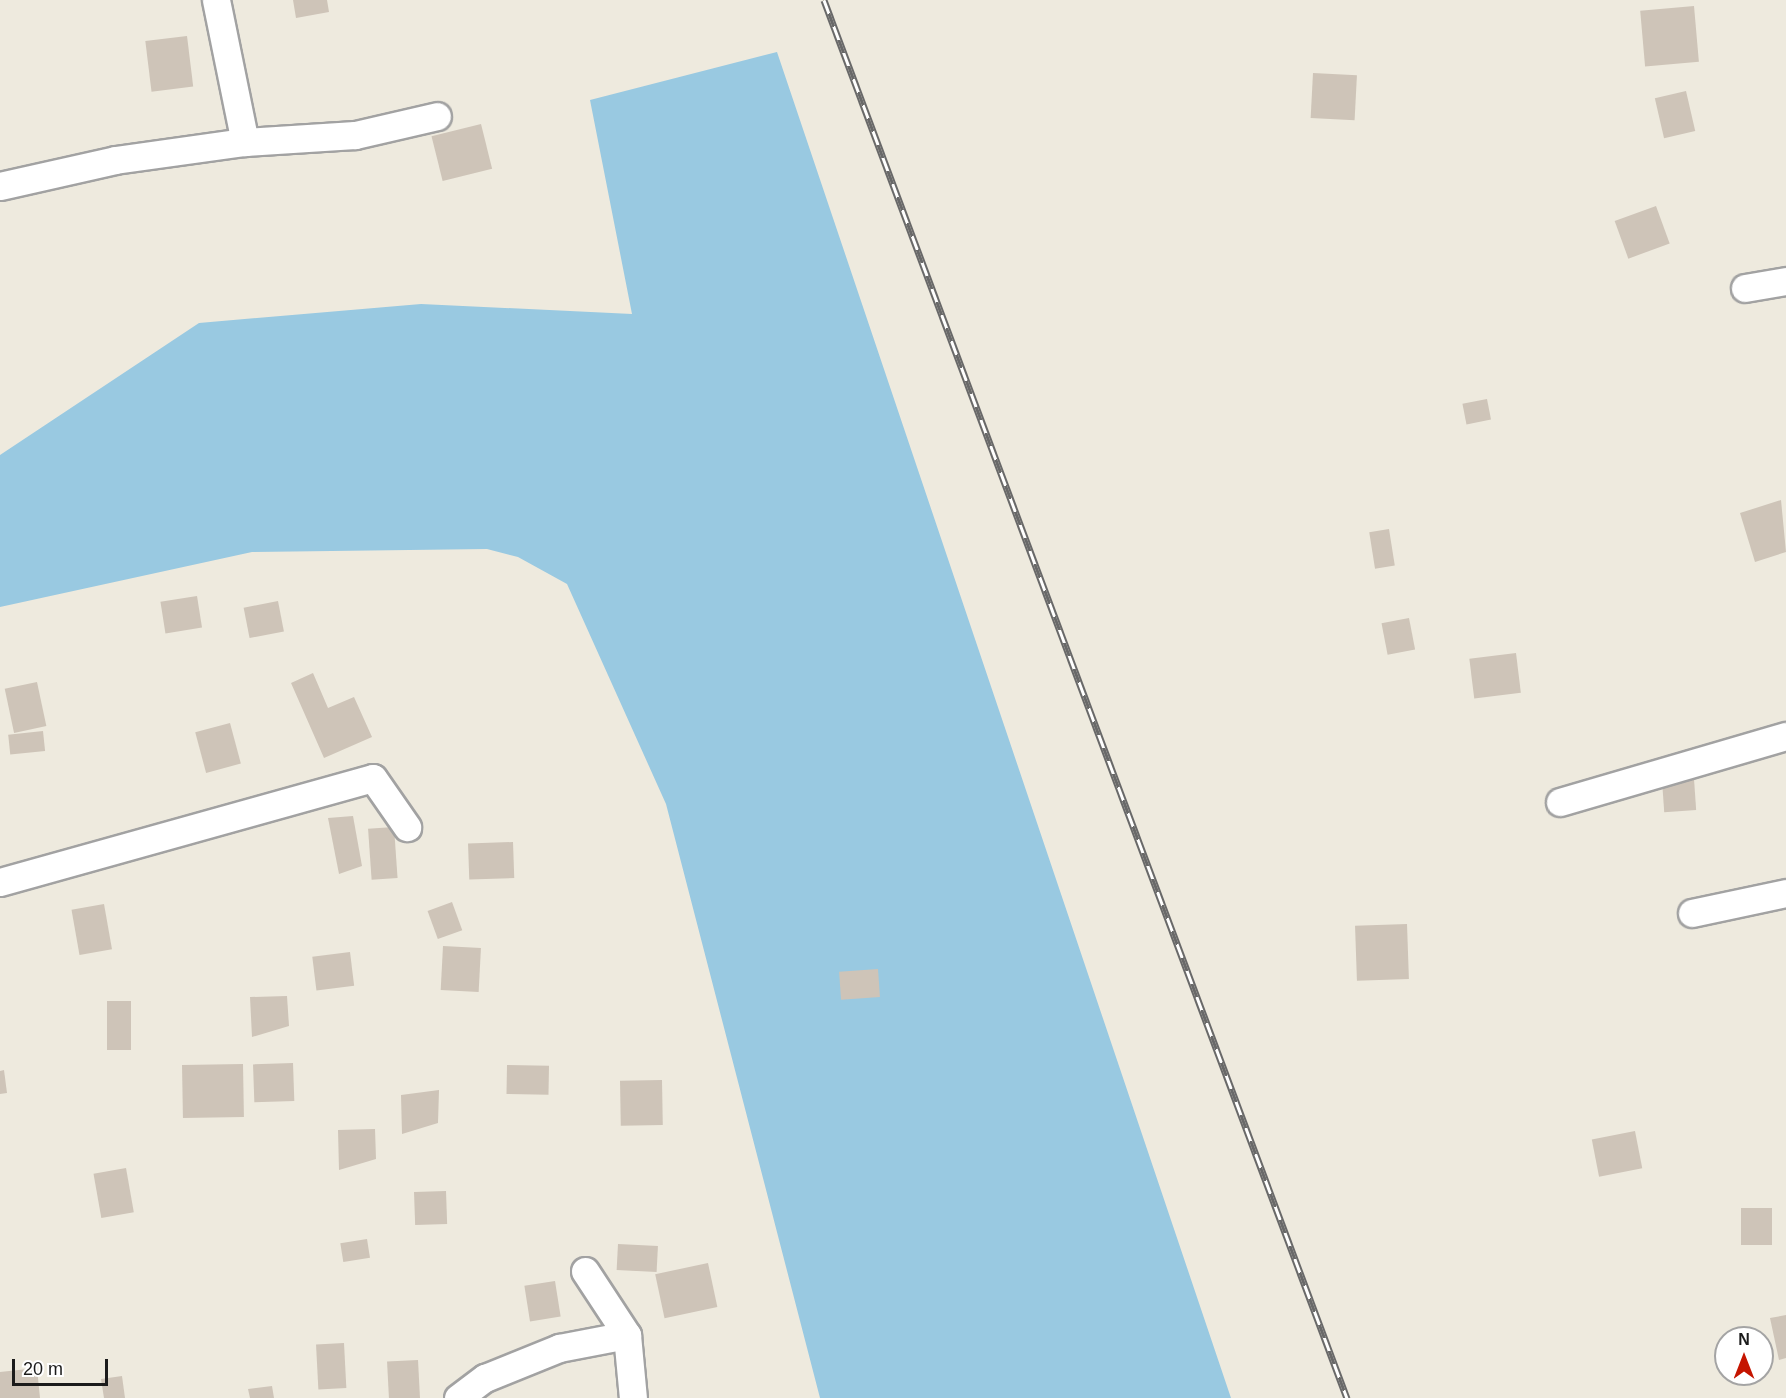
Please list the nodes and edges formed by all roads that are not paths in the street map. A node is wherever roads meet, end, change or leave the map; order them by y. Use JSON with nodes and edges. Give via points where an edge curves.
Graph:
{"nodes":[{"id":1,"x":216,"y":0,"type":"edge"},
{"id":2,"x":437,"y":116,"type":"dead end"},
{"id":3,"x":245,"y":142,"type":"junction"},
{"id":4,"x":0,"y":186,"type":"edge"},
{"id":5,"x":1786,"y":280,"type":"edge"},
{"id":6,"x":1745,"y":288,"type":"dead end"},
{"id":7,"x":1786,"y":736,"type":"edge"},
{"id":8,"x":1560,"y":802,"type":"dead end"},
{"id":9,"x":406,"y":827,"type":"dead end"},
{"id":10,"x":0,"y":882,"type":"edge"},
{"id":11,"x":1786,"y":893,"type":"edge"},
{"id":12,"x":1692,"y":913,"type":"dead end"},
{"id":13,"x":585,"y":1271,"type":"dead end"},
{"id":14,"x":627,"y":1335,"type":"junction"},
{"id":15,"x":458,"y":1398,"type":"edge"},
{"id":16,"x":633,"y":1398,"type":"edge"}],
"edges":[{"from":1,"to":3,"type":"street"},
{"from":2,"to":3,"type":"street","via":[[355,135]]},
{"from":3,"to":4,"type":"street","via":[[115,160]]},
{"from":5,"to":6,"type":"street"},
{"from":7,"to":8,"type":"street"},
{"from":9,"to":10,"type":"street","via":[[373,778]]},
{"from":11,"to":12,"type":"street"},
{"from":13,"to":14,"type":"street"},
{"from":14,"to":15,"type":"street","via":[[559,1348],[485,1378]]},
{"from":14,"to":16,"type":"street"}]}
